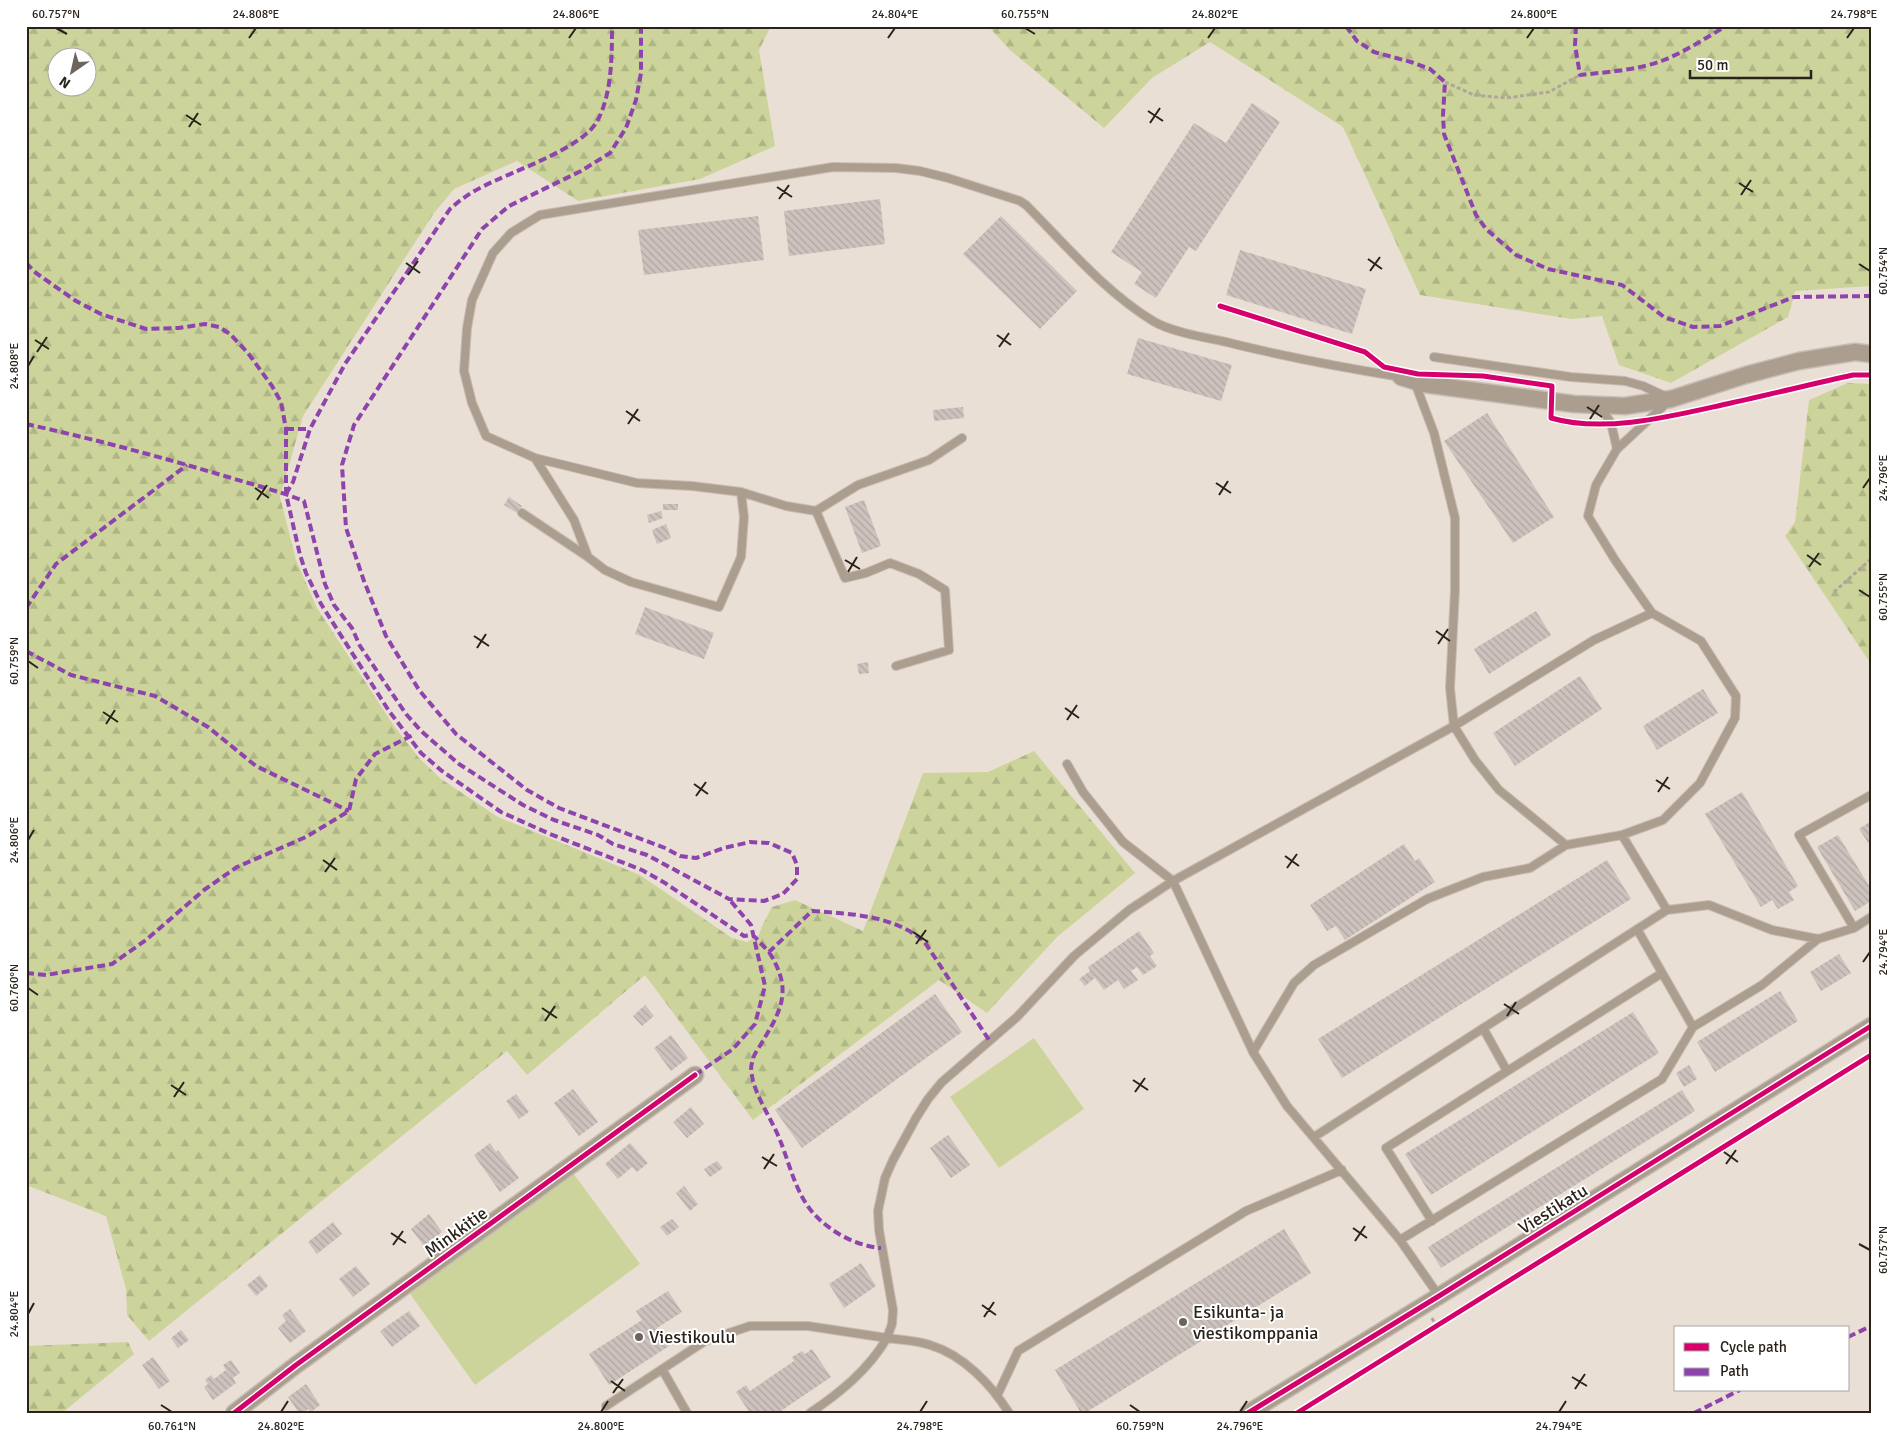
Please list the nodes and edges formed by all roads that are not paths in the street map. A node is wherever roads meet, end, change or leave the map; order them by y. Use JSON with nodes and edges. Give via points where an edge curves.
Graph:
{"nodes":[{"id":1,"x":1871,"y":354,"type":"edge"},
{"id":2,"x":1434,"y":357,"type":"dead end"},
{"id":3,"x":1408,"y":379,"type":"junction"},
{"id":4,"x":1671,"y":399,"type":"junction"},
{"id":5,"x":1599,"y":405,"type":"junction"},
{"id":6,"x":962,"y":438,"type":"dead end"},
{"id":7,"x":1618,"y":449,"type":"junction"},
{"id":8,"x":535,"y":458,"type":"junction"},
{"id":9,"x":742,"y":492,"type":"junction"},
{"id":10,"x":816,"y":511,"type":"junction"},
{"id":11,"x":522,"y":513,"type":"dead end"},
{"id":12,"x":588,"y":557,"type":"junction"},
{"id":13,"x":1652,"y":613,"type":"junction"},
{"id":14,"x":896,"y":666,"type":"dead end"},
{"id":15,"x":1454,"y":726,"type":"junction"},
{"id":16,"x":1067,"y":764,"type":"dead end"},
{"id":17,"x":1871,"y":795,"type":"edge"},
{"id":18,"x":1622,"y":835,"type":"junction"},
{"id":19,"x":1566,"y":845,"type":"junction"},
{"id":20,"x":1173,"y":881,"type":"junction"},
{"id":21,"x":1667,"y":910,"type":"junction"},
{"id":22,"x":1871,"y":918,"type":"edge"},
{"id":23,"x":1854,"y":928,"type":"junction"},
{"id":24,"x":1637,"y":930,"type":"junction"},
{"id":25,"x":1818,"y":939,"type":"junction"},
{"id":26,"x":1662,"y":973,"type":"junction"},
{"id":27,"x":1871,"y":1026,"type":"edge"},
{"id":28,"x":1693,"y":1027,"type":"junction"},
{"id":29,"x":1483,"y":1028,"type":"junction"},
{"id":30,"x":1253,"y":1052,"type":"junction"},
{"id":31,"x":1507,"y":1071,"type":"junction"},
{"id":32,"x":695,"y":1075,"type":"dead end"},
{"id":33,"x":1314,"y":1137,"type":"junction"},
{"id":34,"x":1342,"y":1170,"type":"junction"},
{"id":35,"x":1432,"y":1221,"type":"junction"},
{"id":36,"x":1400,"y":1240,"type":"junction"},
{"id":37,"x":1439,"y":1296,"type":"junction"},
{"id":38,"x":887,"y":1338,"type":"junction"},
{"id":39,"x":662,"y":1369,"type":"junction"},
{"id":40,"x":997,"y":1396,"type":"junction"},
{"id":41,"x":606,"y":1406,"type":"dead end"},
{"id":42,"x":234,"y":1413,"type":"edge"},
{"id":43,"x":687,"y":1413,"type":"edge"},
{"id":44,"x":810,"y":1413,"type":"edge"},
{"id":45,"x":1009,"y":1413,"type":"edge"},
{"id":46,"x":1248,"y":1413,"type":"edge"}],
"edges":[{"from":1,"to":4,"type":"street","via":[[1854,352],[1799,361]]},
{"from":2,"to":4,"type":"lane","via":[[1625,381]]},
{"from":3,"to":5,"type":"street"},
{"from":3,"to":8,"type":"lane","via":[[1288,358],[1155,322],[1127,304],[1020,201],[920,171],[833,167],[540,214],[512,233],[492,253],[472,300],[466,328],[464,370],[472,403],[486,436]]},
{"from":3,"to":15,"type":"lane","via":[[1434,433],[1455,518],[1450,688]]},
{"from":4,"to":5,"type":"street","via":[[1625,406]]},
{"from":4,"to":7,"type":"lane"},
{"from":5,"to":7,"type":"lane","via":[[1611,423]]},
{"from":6,"to":10,"type":"lane","via":[[930,460],[858,485]]},
{"from":7,"to":13,"type":"lane","via":[[1596,485],[1588,516],[1614,560]]},
{"from":8,"to":9,"type":"lane","via":[[637,483]]},
{"from":8,"to":12,"type":"lane","via":[[574,520]]},
{"from":9,"to":10,"type":"lane","via":[[786,506]]},
{"from":9,"to":12,"type":"lane","via":[[741,557],[719,607],[631,582]]},
{"from":10,"to":14,"type":"lane","via":[[845,578],[890,563],[919,574],[946,590],[949,650]]},
{"from":11,"to":12,"type":"lane"},
{"from":13,"to":15,"type":"lane","via":[[1594,640]]},
{"from":13,"to":18,"type":"lane","via":[[1701,641],[1736,696],[1735,718],[1700,783],[1663,820]]},
{"from":15,"to":19,"type":"lane","via":[[1499,790]]},
{"from":15,"to":20,"type":"lane"},
{"from":16,"to":20,"type":"lane","via":[[1083,792],[1123,842]]},
{"from":17,"to":23,"type":"lane","via":[[1799,834]]},
{"from":18,"to":19,"type":"lane"},
{"from":18,"to":21,"type":"lane"},
{"from":19,"to":30,"type":"lane","via":[[1530,868],[1483,877],[1427,899],[1314,964],[1294,983]]},
{"from":20,"to":30,"type":"lane"},
{"from":20,"to":38,"type":"lane","via":[[1129,910],[1074,956],[1017,1017],[942,1082],[916,1118],[893,1160],[880,1196],[878,1230],[893,1310]]},
{"from":21,"to":24,"type":"lane"},
{"from":21,"to":25,"type":"lane","via":[[1710,906],[1772,930]]},
{"from":22,"to":23,"type":"lane"},
{"from":23,"to":25,"type":"lane"},
{"from":24,"to":26,"type":"lane"},
{"from":24,"to":29,"type":"lane"},
{"from":25,"to":28,"type":"lane","via":[[1762,985]]},
{"from":26,"to":28,"type":"lane"},
{"from":26,"to":31,"type":"lane"},
{"from":27,"to":37,"type":"street","name":"Viestikatu"},
{"from":28,"to":35,"type":"lane","via":[[1662,1079]]},
{"from":29,"to":31,"type":"lane"},
{"from":29,"to":33,"type":"lane"},
{"from":30,"to":33,"type":"lane","via":[[1291,1112]]},
{"from":31,"to":35,"type":"lane","via":[[1386,1148]]},
{"from":32,"to":42,"type":"street","name":"Minkkitie"},
{"from":33,"to":34,"type":"lane"},
{"from":34,"to":36,"type":"lane"},
{"from":34,"to":40,"type":"lane","via":[[1246,1211],[1018,1351]]},
{"from":35,"to":36,"type":"lane"},
{"from":36,"to":37,"type":"lane"},
{"from":37,"to":46,"type":"street","name":"Viestikatu"},
{"from":38,"to":39,"type":"lane","via":[[808,1326],[750,1326],[705,1341]]},
{"from":38,"to":40,"type":"lane","via":[[915,1341],[942,1349],[966,1364]]},
{"from":38,"to":44,"type":"lane","via":[[859,1375]]},
{"from":39,"to":41,"type":"lane"},
{"from":39,"to":43,"type":"lane"},
{"from":40,"to":45,"type":"lane"}]}
